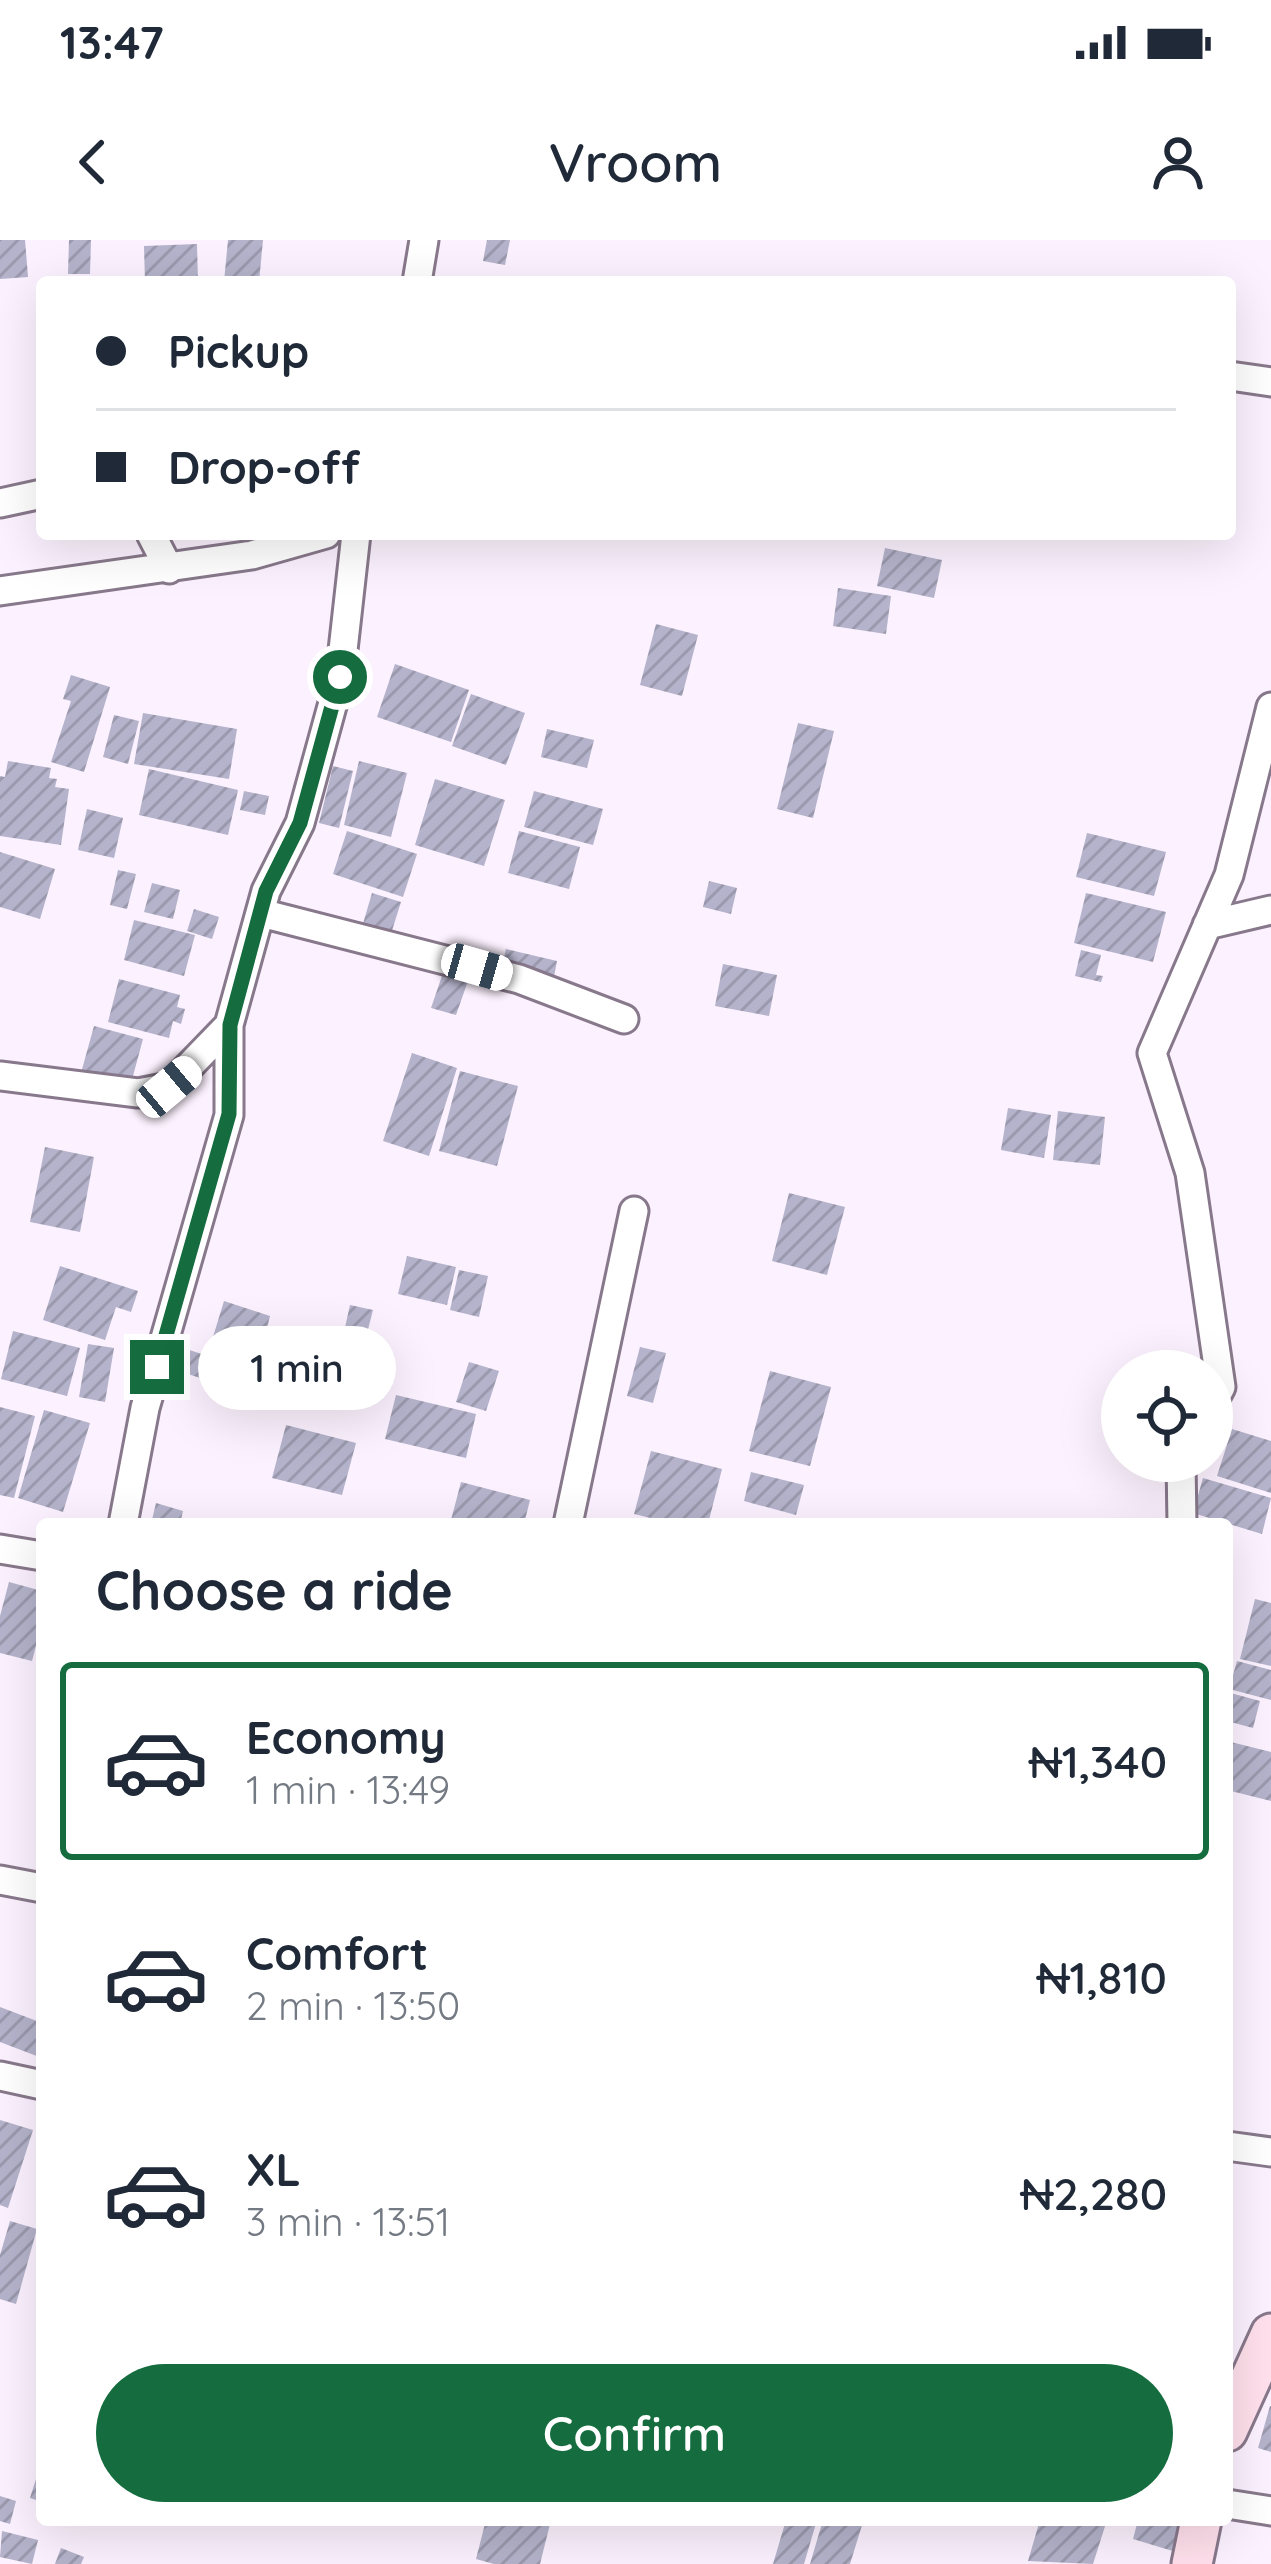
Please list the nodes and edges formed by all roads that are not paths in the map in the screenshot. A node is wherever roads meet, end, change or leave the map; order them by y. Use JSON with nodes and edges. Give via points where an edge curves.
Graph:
{"nodes":[{"id":1,"x":424,"y":240,"type":"edge"},
{"id":2,"x":418,"y":276,"type":"edge"},
{"id":3,"x":1236,"y":377,"type":"edge"},
{"id":4,"x":1271,"y":382,"type":"edge"},
{"id":5,"x":36,"y":495,"type":"edge"},
{"id":6,"x":0,"y":502,"type":"edge"},
{"id":7,"x":154,"y":540,"type":"edge"},
{"id":8,"x":305,"y":540,"type":"edge"},
{"id":9,"x":355,"y":540,"type":"edge"},
{"id":10,"x":169,"y":569,"type":"junction"},
{"id":11,"x":0,"y":591,"type":"edge"},
{"id":12,"x":1271,"y":707,"type":"edge"},
{"id":13,"x":1271,"y":910,"type":"edge"},
{"id":14,"x":261,"y":913,"type":"junction"},
{"id":15,"x":1208,"y":925,"type":"junction"},
{"id":16,"x":623,"y":1018,"type":"dead end"},
{"id":17,"x":230,"y":1025,"type":"junction"},
{"id":18,"x":0,"y":1076,"type":"edge"},
{"id":19,"x":634,"y":1211,"type":"dead end"},
{"id":20,"x":1216,"y":1350,"type":"edge"},
{"id":21,"x":1179,"y":1482,"type":"edge"},
{"id":22,"x":124,"y":1518,"type":"edge"},
{"id":23,"x":569,"y":1518,"type":"edge"},
{"id":24,"x":1182,"y":1518,"type":"edge"},
{"id":25,"x":0,"y":1549,"type":"edge"},
{"id":26,"x":36,"y":1555,"type":"edge"},
{"id":27,"x":6,"y":1881,"type":"edge"},
{"id":28,"x":36,"y":1887,"type":"edge"},
{"id":29,"x":0,"y":1909,"type":"edge"},
{"id":30,"x":0,"y":2076,"type":"edge"},
{"id":31,"x":36,"y":2084,"type":"edge"},
{"id":32,"x":1233,"y":2147,"type":"edge"},
{"id":33,"x":1271,"y":2152,"type":"edge"},
{"id":34,"x":1271,"y":2334,"type":"edge"},
{"id":35,"x":1233,"y":2411,"type":"edge"},
{"id":36,"x":1233,"y":2505,"type":"edge"},
{"id":37,"x":1271,"y":2510,"type":"edge"},
{"id":38,"x":1200,"y":2526,"type":"edge"},
{"id":39,"x":1192,"y":2564,"type":"edge"}],
"edges":[{"from":1,"to":2,"type":"street"},
{"from":3,"to":4,"type":"street"},
{"from":5,"to":6,"type":"street"},
{"from":7,"to":10,"type":"street"},
{"from":8,"to":10,"type":"street"},
{"from":9,"to":14,"type":"street","via":[[340,677],[300,823]]},
{"from":10,"to":11,"type":"street"},
{"from":12,"to":15,"type":"street","via":[[1229,874]]},
{"from":13,"to":15,"type":"street"},
{"from":14,"to":16,"type":"street","via":[[498,973]]},
{"from":14,"to":17,"type":"street"},
{"from":15,"to":20,"type":"street","via":[[1152,1052],[1190,1173]]},
{"from":17,"to":18,"type":"street","via":[[169,1087],[138,1093]]},
{"from":17,"to":22,"type":"street","via":[[229,1114],[145,1408]]},
{"from":19,"to":23,"type":"street"},
{"from":21,"to":24,"type":"street"},
{"from":25,"to":26,"type":"street"},
{"from":27,"to":28,"type":"street"},
{"from":27,"to":29,"type":"street"},
{"from":30,"to":31,"type":"street"},
{"from":32,"to":33,"type":"street"},
{"from":34,"to":35,"type":"street"},
{"from":36,"to":37,"type":"street"},
{"from":38,"to":39,"type":"street"}]}
